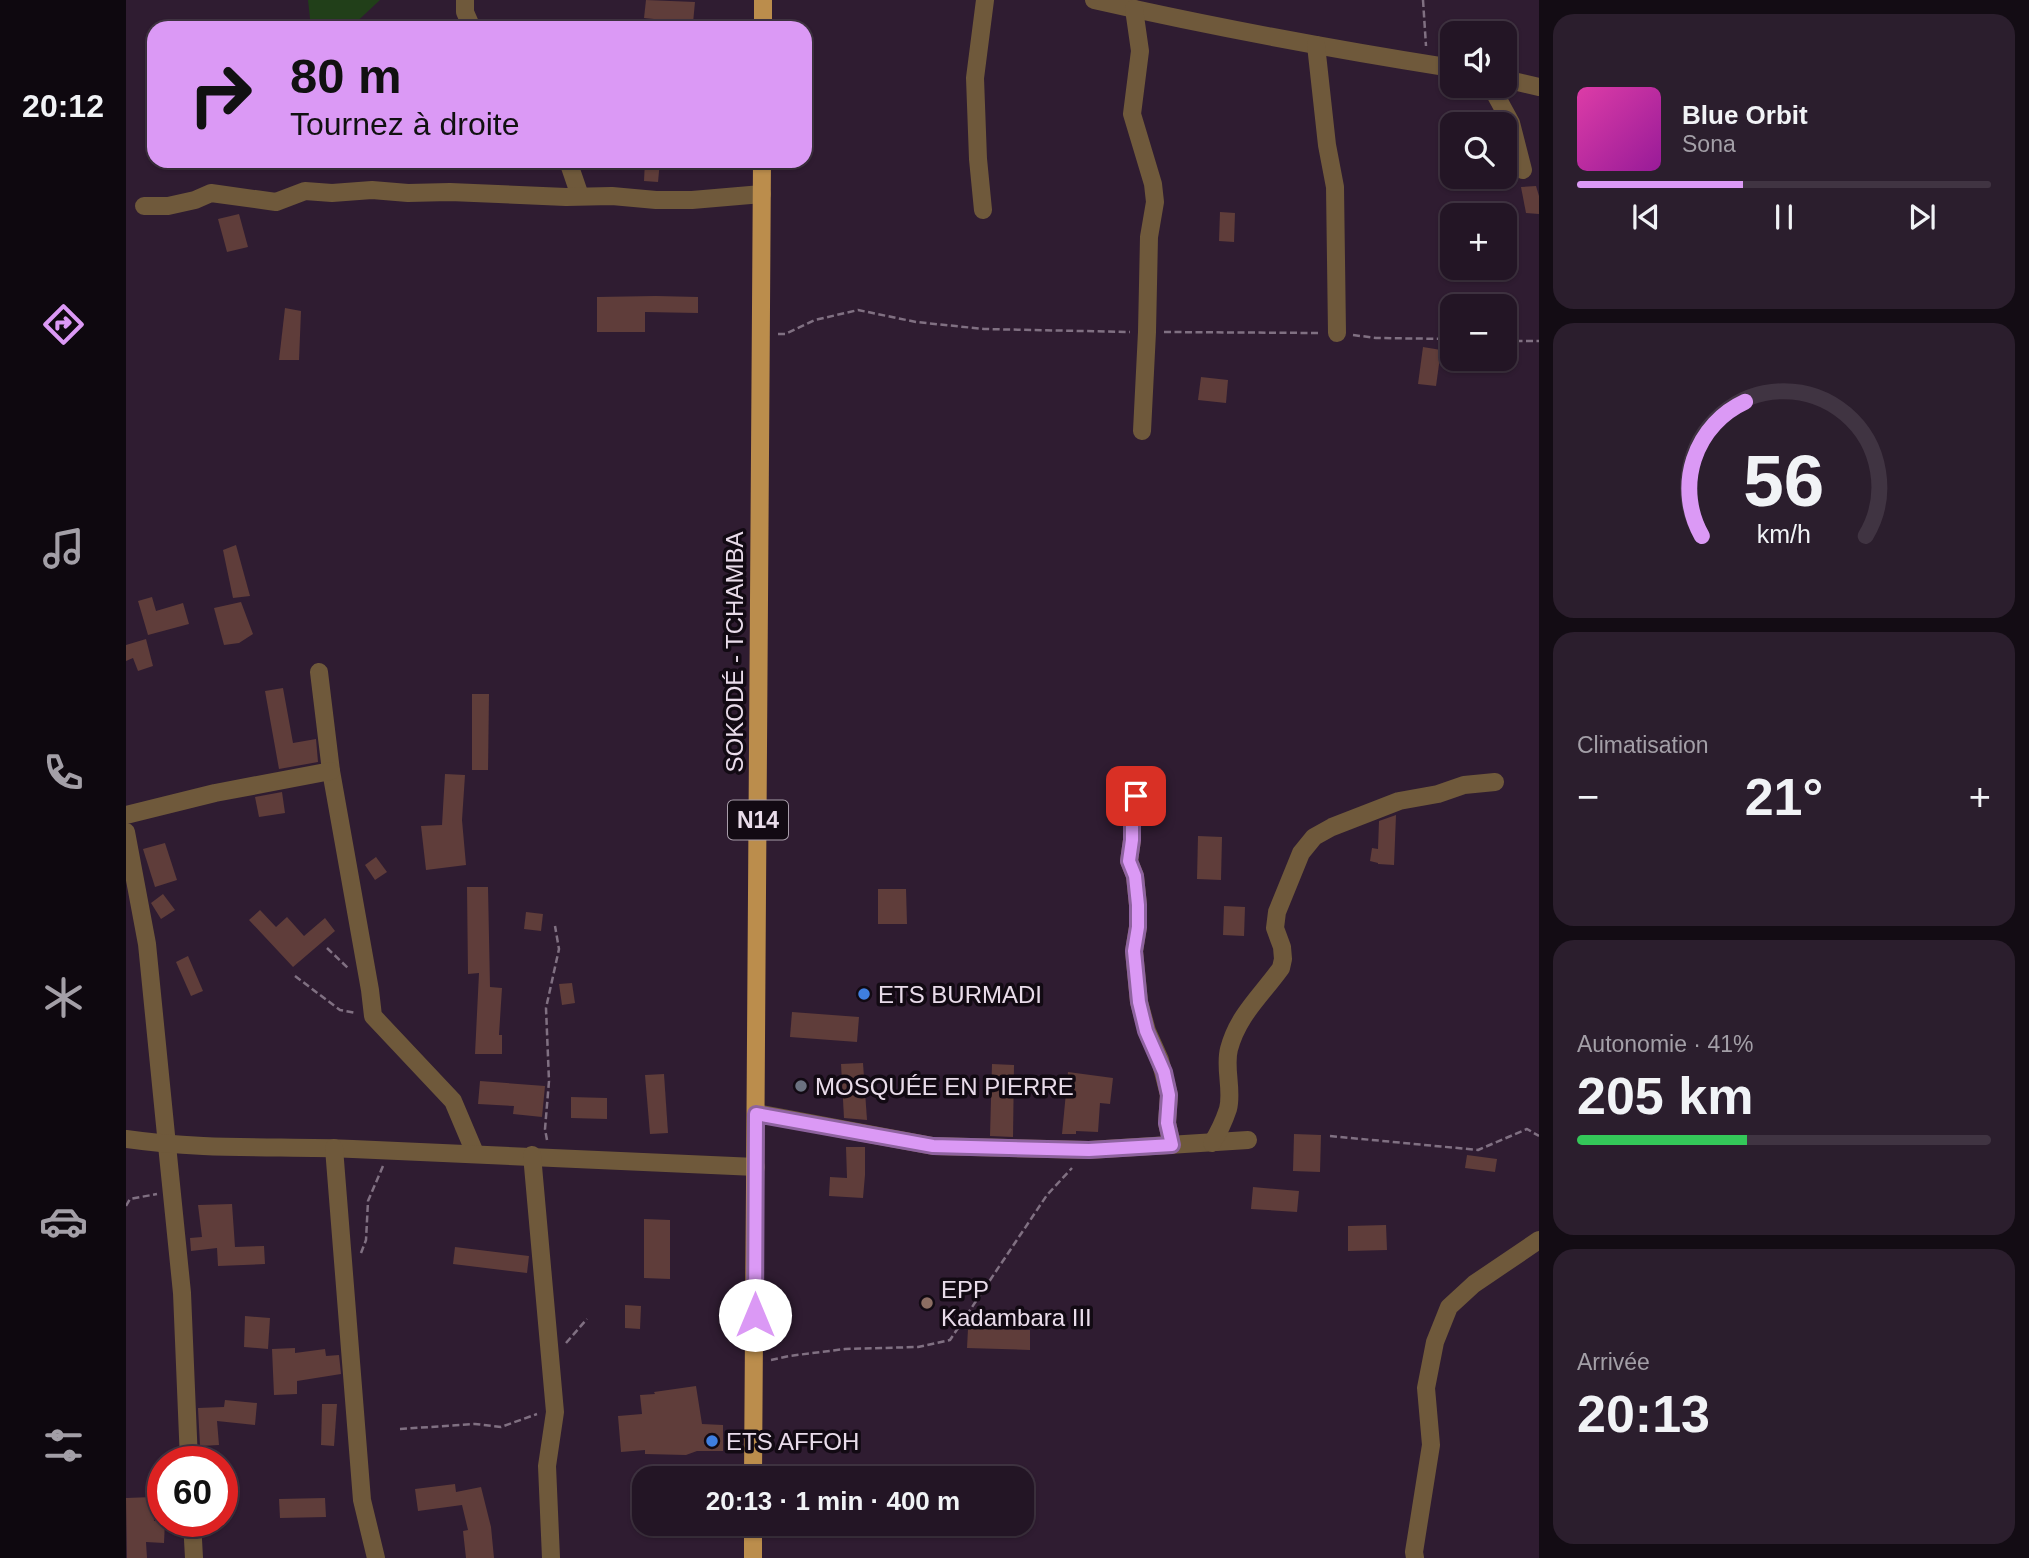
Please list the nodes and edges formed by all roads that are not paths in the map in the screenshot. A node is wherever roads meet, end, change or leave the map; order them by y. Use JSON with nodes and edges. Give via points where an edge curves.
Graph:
{"nodes":[{"id":1,"x":465,"y":0,"type":"edge"},
{"id":2,"x":763,"y":0,"type":"edge"},
{"id":3,"x":985,"y":0,"type":"edge"},
{"id":4,"x":1094,"y":0,"type":"edge"},
{"id":5,"x":1122,"y":4,"type":"edge"},
{"id":6,"x":1165,"y":8,"type":"edge"},
{"id":7,"x":469,"y":21,"type":"edge"},
{"id":8,"x":763,"y":21,"type":"edge"},
{"id":9,"x":1316,"y":46,"type":"junction"},
{"id":10,"x":1440,"y":66,"type":"edge"},
{"id":11,"x":1517,"y":82,"type":"edge"},
{"id":12,"x":1539,"y":87,"type":"edge"},
{"id":13,"x":1497,"y":98,"type":"edge"},
{"id":14,"x":570,"y":168,"type":"edge"},
{"id":15,"x":762,"y":168,"type":"edge"},
{"id":16,"x":1523,"y":170,"type":"dead end"},
{"id":17,"x":762,"y":194,"type":"junction"},
{"id":18,"x":580,"y":197,"type":"junction"},
{"id":19,"x":144,"y":206,"type":"dead end"},
{"id":20,"x":983,"y":209,"type":"dead end"},
{"id":21,"x":1336,"y":333,"type":"road end"},
{"id":22,"x":1142,"y":430,"type":"dead end"},
{"id":23,"x":319,"y":672,"type":"dead end"},
{"id":24,"x":331,"y":771,"type":"junction"},
{"id":25,"x":1149,"y":775,"type":"dead end"},
{"id":26,"x":1495,"y":782,"type":"dead end"},
{"id":27,"x":126,"y":815,"type":"edge"},
{"id":28,"x":126,"y":832,"type":"edge"},
{"id":29,"x":756,"y":1114,"type":"junction"},
{"id":30,"x":126,"y":1139,"type":"edge"},
{"id":31,"x":1248,"y":1140,"type":"dead end"},
{"id":32,"x":1212,"y":1143,"type":"junction"},
{"id":33,"x":167,"y":1145,"type":"junction"},
{"id":34,"x":1172,"y":1145,"type":"junction"},
{"id":35,"x":334,"y":1148,"type":"junction"},
{"id":36,"x":475,"y":1153,"type":"junction"},
{"id":37,"x":532,"y":1155,"type":"junction"},
{"id":38,"x":755,"y":1167,"type":"junction"},
{"id":39,"x":1539,"y":1240,"type":"edge"},
{"id":40,"x":188,"y":1446,"type":"edge"},
{"id":41,"x":753,"y":1466,"type":"edge"},
{"id":42,"x":753,"y":1536,"type":"edge"},
{"id":43,"x":193,"y":1537,"type":"edge"},
{"id":44,"x":194,"y":1558,"type":"edge"},
{"id":45,"x":376,"y":1558,"type":"edge"},
{"id":46,"x":551,"y":1558,"type":"edge"},
{"id":47,"x":753,"y":1558,"type":"edge"},
{"id":48,"x":1415,"y":1558,"type":"edge"}],
"edges":[{"from":1,"to":7,"type":"street"},
{"from":2,"to":8,"type":"main road"},
{"from":3,"to":20,"type":"street","via":[[975,78]]},
{"from":4,"to":5,"type":"street"},
{"from":5,"to":6,"type":"street"},
{"from":5,"to":22,"type":"street","via":[[1140,51],[1132,114],[1155,202],[1149,237]]},
{"from":6,"to":9,"type":"street"},
{"from":9,"to":10,"type":"street"},
{"from":9,"to":21,"type":"street","via":[[1335,187]]},
{"from":11,"to":12,"type":"street"},
{"from":13,"to":16,"type":"street","via":[[1511,123]]},
{"from":14,"to":18,"type":"street"},
{"from":15,"to":17,"type":"main road","name":"SOKODÉ - TCHAMBA","number":"N14"},
{"from":17,"to":18,"type":"street","via":[[692,200]]},
{"from":17,"to":29,"type":"main road","name":"SOKODÉ - TCHAMBA","number":"N14"},
{"from":18,"to":19,"type":"street","via":[[305,191],[276,202],[211,193],[168,206]]},
{"from":23,"to":24,"type":"street"},
{"from":24,"to":27,"type":"street"},
{"from":24,"to":36,"type":"street","via":[[373,1016],[453,1101]]},
{"from":25,"to":34,"type":"street","via":[[1136,796],[1132,816],[1129,861],[1138,905],[1134,951],[1146,1031],[1169,1095],[1167,1123]]},
{"from":26,"to":32,"type":"street","via":[[1399,801],[1314,837],[1277,912],[1281,968],[1243,1016],[1234,1035],[1228,1053],[1228,1108]]},
{"from":28,"to":33,"type":"street","via":[[147,944]]},
{"from":29,"to":34,"type":"street","via":[[933,1146],[1089,1150]]},
{"from":29,"to":38,"type":"main road","name":"SOKODÉ - TCHAMBA","number":"N14"},
{"from":30,"to":33,"type":"street"},
{"from":31,"to":32,"type":"street"},
{"from":32,"to":34,"type":"street"},
{"from":33,"to":35,"type":"street"},
{"from":33,"to":40,"type":"street","via":[[182,1293]]},
{"from":35,"to":36,"type":"street"},
{"from":35,"to":45,"type":"street","via":[[362,1500]]},
{"from":36,"to":37,"type":"street"},
{"from":37,"to":38,"type":"street"},
{"from":37,"to":46,"type":"street","via":[[555,1412],[547,1466]]},
{"from":38,"to":41,"type":"main road","name":"SOKODÉ - TCHAMBA","number":"N14"},
{"from":39,"to":48,"type":"street","via":[[1474,1284],[1449,1307],[1435,1342],[1426,1388],[1431,1445]]},
{"from":42,"to":47,"type":"main road"},
{"from":43,"to":44,"type":"street"}]}
